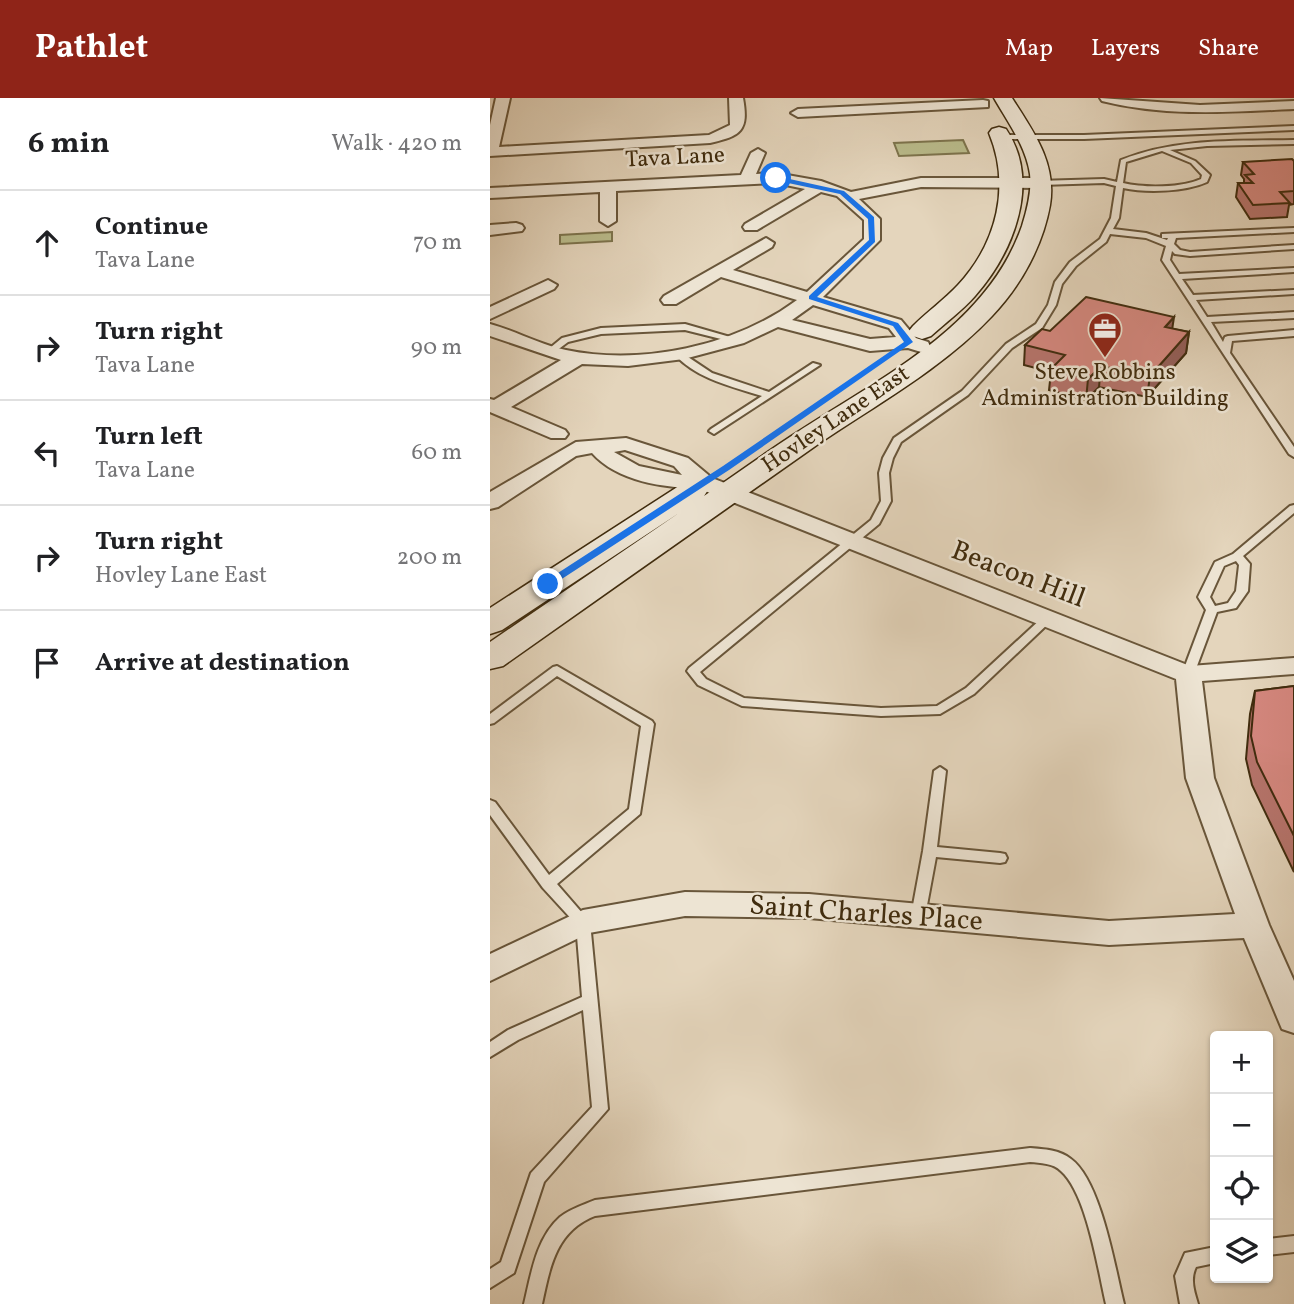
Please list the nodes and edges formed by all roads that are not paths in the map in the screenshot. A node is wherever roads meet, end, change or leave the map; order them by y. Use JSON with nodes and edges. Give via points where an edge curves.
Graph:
{"nodes":[{"id":1,"x":503,"y":98,"type":"edge"},
{"id":2,"x":736,"y":98,"type":"edge"},
{"id":3,"x":1003,"y":98,"type":"edge"},
{"id":4,"x":1107,"y":98,"type":"edge"},
{"id":5,"x":982,"y":101,"type":"edge"},
{"id":6,"x":885,"y":103,"type":"edge"},
{"id":7,"x":1294,"y":105,"type":"edge"},
{"id":8,"x":798,"y":113,"type":"dead end"},
{"id":9,"x":1294,"y":128,"type":"edge"},
{"id":10,"x":1002,"y":137,"type":"junction"},
{"id":11,"x":1025,"y":137,"type":"junction"},
{"id":12,"x":1293,"y":143,"type":"edge"},
{"id":13,"x":1161,"y":149,"type":"junction"},
{"id":14,"x":758,"y":153,"type":"dead end"},
{"id":15,"x":490,"y":156,"type":"edge"},
{"id":16,"x":541,"y":160,"type":"dead end"},
{"id":17,"x":617,"y":173,"type":"junction"},
{"id":18,"x":747,"y":178,"type":"junction"},
{"id":19,"x":1013,"y":183,"type":"junction"},
{"id":20,"x":1041,"y":183,"type":"junction"},
{"id":21,"x":1121,"y":185,"type":"junction"},
{"id":22,"x":821,"y":186,"type":"junction"},
{"id":23,"x":490,"y":193,"type":"edge"},
{"id":24,"x":850,"y":197,"type":"junction"},
{"id":25,"x":608,"y":220,"type":"dead end"},
{"id":26,"x":751,"y":227,"type":"dead end"},
{"id":27,"x":516,"y":228,"type":"dead end"},
{"id":28,"x":1109,"y":228,"type":"junction"},
{"id":29,"x":490,"y":230,"type":"edge"},
{"id":30,"x":1294,"y":230,"type":"edge"},
{"id":31,"x":1171,"y":240,"type":"junction"},
{"id":32,"x":766,"y":243,"type":"dead end"},
{"id":33,"x":1294,"y":247,"type":"edge"},
{"id":34,"x":1294,"y":270,"type":"edge"},
{"id":35,"x":720,"y":271,"type":"junction"},
{"id":36,"x":1177,"y":277,"type":"junction"},
{"id":37,"x":548,"y":285,"type":"dead end"},
{"id":38,"x":1294,"y":292,"type":"edge"},
{"id":39,"x":812,"y":298,"type":"junction"},
{"id":40,"x":1190,"y":298,"type":"junction"},
{"id":41,"x":670,"y":300,"type":"dead end"},
{"id":42,"x":855,"y":312,"type":"junction"},
{"id":43,"x":490,"y":314,"type":"edge"},
{"id":44,"x":1294,"y":314,"type":"edge"},
{"id":45,"x":1205,"y":320,"type":"junction"},
{"id":46,"x":775,"y":321,"type":"junction"},
{"id":47,"x":490,"y":330,"type":"edge"},
{"id":48,"x":822,"y":333,"type":"junction"},
{"id":49,"x":1294,"y":333,"type":"edge"},
{"id":50,"x":733,"y":339,"type":"junction"},
{"id":51,"x":922,"y":346,"type":"junction"},
{"id":52,"x":549,"y":352,"type":"junction"},
{"id":53,"x":1226,"y":353,"type":"junction"},
{"id":54,"x":679,"y":354,"type":"junction"},
{"id":55,"x":579,"y":358,"type":"junction"},
{"id":56,"x":816,"y":365,"type":"dead end"},
{"id":57,"x":769,"y":395,"type":"junction"},
{"id":58,"x":493,"y":406,"type":"edge"},
{"id":59,"x":714,"y":431,"type":"dead end"},
{"id":60,"x":558,"y":434,"type":"dead end"},
{"id":61,"x":1294,"y":454,"type":"edge"},
{"id":62,"x":715,"y":489,"type":"junction"},
{"id":63,"x":490,"y":502,"type":"edge"},
{"id":64,"x":1294,"y":508,"type":"edge"},
{"id":65,"x":853,"y":543,"type":"junction"},
{"id":66,"x":1237,"y":556,"type":"junction"},
{"id":67,"x":1212,"y":610,"type":"junction"},
{"id":68,"x":1046,"y":619,"type":"junction"},
{"id":69,"x":490,"y":623,"type":"edge"},
{"id":70,"x":490,"y":658,"type":"edge"},
{"id":71,"x":1294,"y":666,"type":"edge"},
{"id":72,"x":1188,"y":674,"type":"junction"},
{"id":73,"x":490,"y":720,"type":"edge"},
{"id":74,"x":940,"y":771,"type":"dead end"},
{"id":75,"x":490,"y":806,"type":"edge"},
{"id":76,"x":930,"y":851,"type":"junction"},
{"id":77,"x":1000,"y":858,"type":"dead end"},
{"id":78,"x":548,"y":884,"type":"junction"},
{"id":79,"x":918,"y":916,"type":"junction"},
{"id":80,"x":583,"y":922,"type":"junction"},
{"id":81,"x":1254,"y":925,"type":"junction"},
{"id":82,"x":490,"y":968,"type":"edge"},
{"id":83,"x":590,"y":1000,"type":"junction"},
{"id":84,"x":1294,"y":1019,"type":"edge"},
{"id":85,"x":490,"y":1051,"type":"edge"},
{"id":86,"x":1294,"y":1244,"type":"edge"},
{"id":87,"x":1273,"y":1246,"type":"edge"},
{"id":88,"x":1210,"y":1256,"type":"edge"},
{"id":89,"x":490,"y":1279,"type":"edge"},
{"id":90,"x":534,"y":1304,"type":"edge"},
{"id":91,"x":1115,"y":1304,"type":"edge"},
{"id":92,"x":1189,"y":1304,"type":"edge"}],
"edges":[{"from":1,"to":15,"type":"street"},
{"from":2,"to":15,"type":"street","via":[[738,127],[710,139]]},
{"from":3,"to":11,"type":"main road","name":"Hovley Lane East"},
{"from":4,"to":7,"type":"street","via":[[1194,109]]},
{"from":5,"to":6,"type":"street"},
{"from":5,"to":10,"type":"main road","name":"Hovley Lane East"},
{"from":6,"to":8,"type":"street"},
{"from":9,"to":11,"type":"lane"},
{"from":10,"to":11,"type":"lane"},
{"from":10,"to":19,"type":"main road","name":"Hovley Lane East"},
{"from":11,"to":20,"type":"main road","name":"Hovley Lane East"},
{"from":12,"to":13,"type":"lane"},
{"from":13,"to":21,"type":"lane","via":[[1123,161]]},
{"from":13,"to":21,"type":"lane","via":[[1200,166],[1204,180],[1179,187]]},
{"from":14,"to":18,"type":"street"},
{"from":15,"to":16,"type":"street"},
{"from":17,"to":18,"type":"street","name":"Tava Lane"},
{"from":17,"to":23,"type":"street","name":"Tava Lane"},
{"from":17,"to":25,"type":"street"},
{"from":18,"to":22,"type":"street","name":"Tava Lane"},
{"from":19,"to":20,"type":"street"},
{"from":19,"to":24,"type":"street","via":[[911,184]]},
{"from":19,"to":51,"type":"main road","name":"Hovley Lane East","via":[[1010,209],[991,255]]},
{"from":20,"to":21,"type":"lane","via":[[1066,189],[1107,190]]},
{"from":20,"to":51,"type":"main road","name":"Hovley Lane East","via":[[1032,230],[1015,267],[984,309]]},
{"from":21,"to":28,"type":"lane"},
{"from":22,"to":24,"type":"street","name":"Tava Lane"},
{"from":22,"to":26,"type":"street"},
{"from":24,"to":39,"type":"street","name":"Tava Lane","via":[[872,219],[872,240]]},
{"from":27,"to":29,"type":"street"},
{"from":28,"to":31,"type":"lane"},
{"from":28,"to":65,"type":"lane","via":[[1103,240],[1073,264],[1058,284],[1039,326],[1009,346],[965,393],[897,440],[884,473],[886,501],[875,522]]},
{"from":30,"to":31,"type":"lane"},
{"from":31,"to":33,"type":"lane","via":[[1178,252],[1190,254]]},
{"from":31,"to":36,"type":"lane","via":[[1166,260]]},
{"from":32,"to":35,"type":"street"},
{"from":34,"to":36,"type":"lane"},
{"from":35,"to":39,"type":"street"},
{"from":35,"to":41,"type":"street"},
{"from":36,"to":40,"type":"lane"},
{"from":37,"to":43,"type":"street"},
{"from":38,"to":40,"type":"lane"},
{"from":39,"to":42,"type":"street"},
{"from":39,"to":46,"type":"street","name":"Tava Lane"},
{"from":40,"to":45,"type":"lane"},
{"from":42,"to":48,"type":"street","via":[[832,318]]},
{"from":42,"to":51,"type":"street","via":[[895,324]]},
{"from":44,"to":45,"type":"lane"},
{"from":45,"to":53,"type":"lane"},
{"from":46,"to":48,"type":"street"},
{"from":46,"to":50,"type":"street","name":"Tava Lane"},
{"from":47,"to":52,"type":"street","name":"Tava Lane"},
{"from":48,"to":51,"type":"street","via":[[870,345]]},
{"from":49,"to":53,"type":"lane","via":[[1228,339]]},
{"from":50,"to":52,"type":"lane","via":[[685,327],[601,331],[565,340]]},
{"from":50,"to":54,"type":"street","name":"Tava Lane"},
{"from":51,"to":62,"type":"main road","name":"Hovley Lane East","via":[[854,410]]},
{"from":52,"to":55,"type":"street","name":"Tava Lane"},
{"from":53,"to":61,"type":"lane"},
{"from":54,"to":55,"type":"street","name":"Tava Lane","via":[[643,359]]},
{"from":54,"to":57,"type":"lane","via":[[708,375]]},
{"from":55,"to":58,"type":"street"},
{"from":56,"to":57,"type":"lane"},
{"from":57,"to":59,"type":"lane"},
{"from":58,"to":60,"type":"street"},
{"from":62,"to":63,"type":"street","name":"Beacon Hill","via":[[657,480],[605,457],[598,447],[583,446]]},
{"from":62,"to":65,"type":"street","name":"Beacon Hill"},
{"from":62,"to":69,"type":"main road","name":"Hovley Lane East"},
{"from":62,"to":70,"type":"main road","name":"Hovley Lane East"},
{"from":64,"to":66,"type":"lane"},
{"from":65,"to":68,"type":"street","name":"Beacon Hill"},
{"from":65,"to":68,"type":"lane","via":[[693,671],[702,682],[743,702],[881,712],[940,710],[970,691]]},
{"from":66,"to":67,"type":"lane","via":[[1219,564],[1204,597]]},
{"from":66,"to":67,"type":"lane","via":[[1245,564],[1242,591],[1232,606]]},
{"from":67,"to":72,"type":"lane"},
{"from":68,"to":72,"type":"street","name":"Beacon Hill"},
{"from":71,"to":72,"type":"street","name":"Beacon Hill"},
{"from":72,"to":81,"type":"street","via":[[1200,778]]},
{"from":73,"to":78,"type":"lane","via":[[557,670],[648,724],[635,811]]},
{"from":74,"to":76,"type":"lane"},
{"from":75,"to":78,"type":"lane"},
{"from":76,"to":77,"type":"lane"},
{"from":76,"to":79,"type":"lane"},
{"from":78,"to":80,"type":"lane"},
{"from":79,"to":80,"type":"street","name":"Saint Charles Place","via":[[808,906],[685,904]]},
{"from":79,"to":81,"type":"street","name":"Saint Charles Place","via":[[1109,933]]},
{"from":80,"to":82,"type":"street","name":"Saint Charles Place"},
{"from":80,"to":83,"type":"lane"},
{"from":81,"to":84,"type":"street"},
{"from":83,"to":85,"type":"lane","via":[[513,1035]]},
{"from":83,"to":89,"type":"lane","via":[[600,1109],[537,1178],[508,1267]]},
{"from":86,"to":87,"type":"lane"},
{"from":88,"to":92,"type":"lane","via":[[1191,1259],[1184,1269],[1182,1283]]},
{"from":90,"to":91,"type":"lane","via":[[553,1238],[576,1213],[1030,1155],[1066,1165],[1080,1182]]}]}
